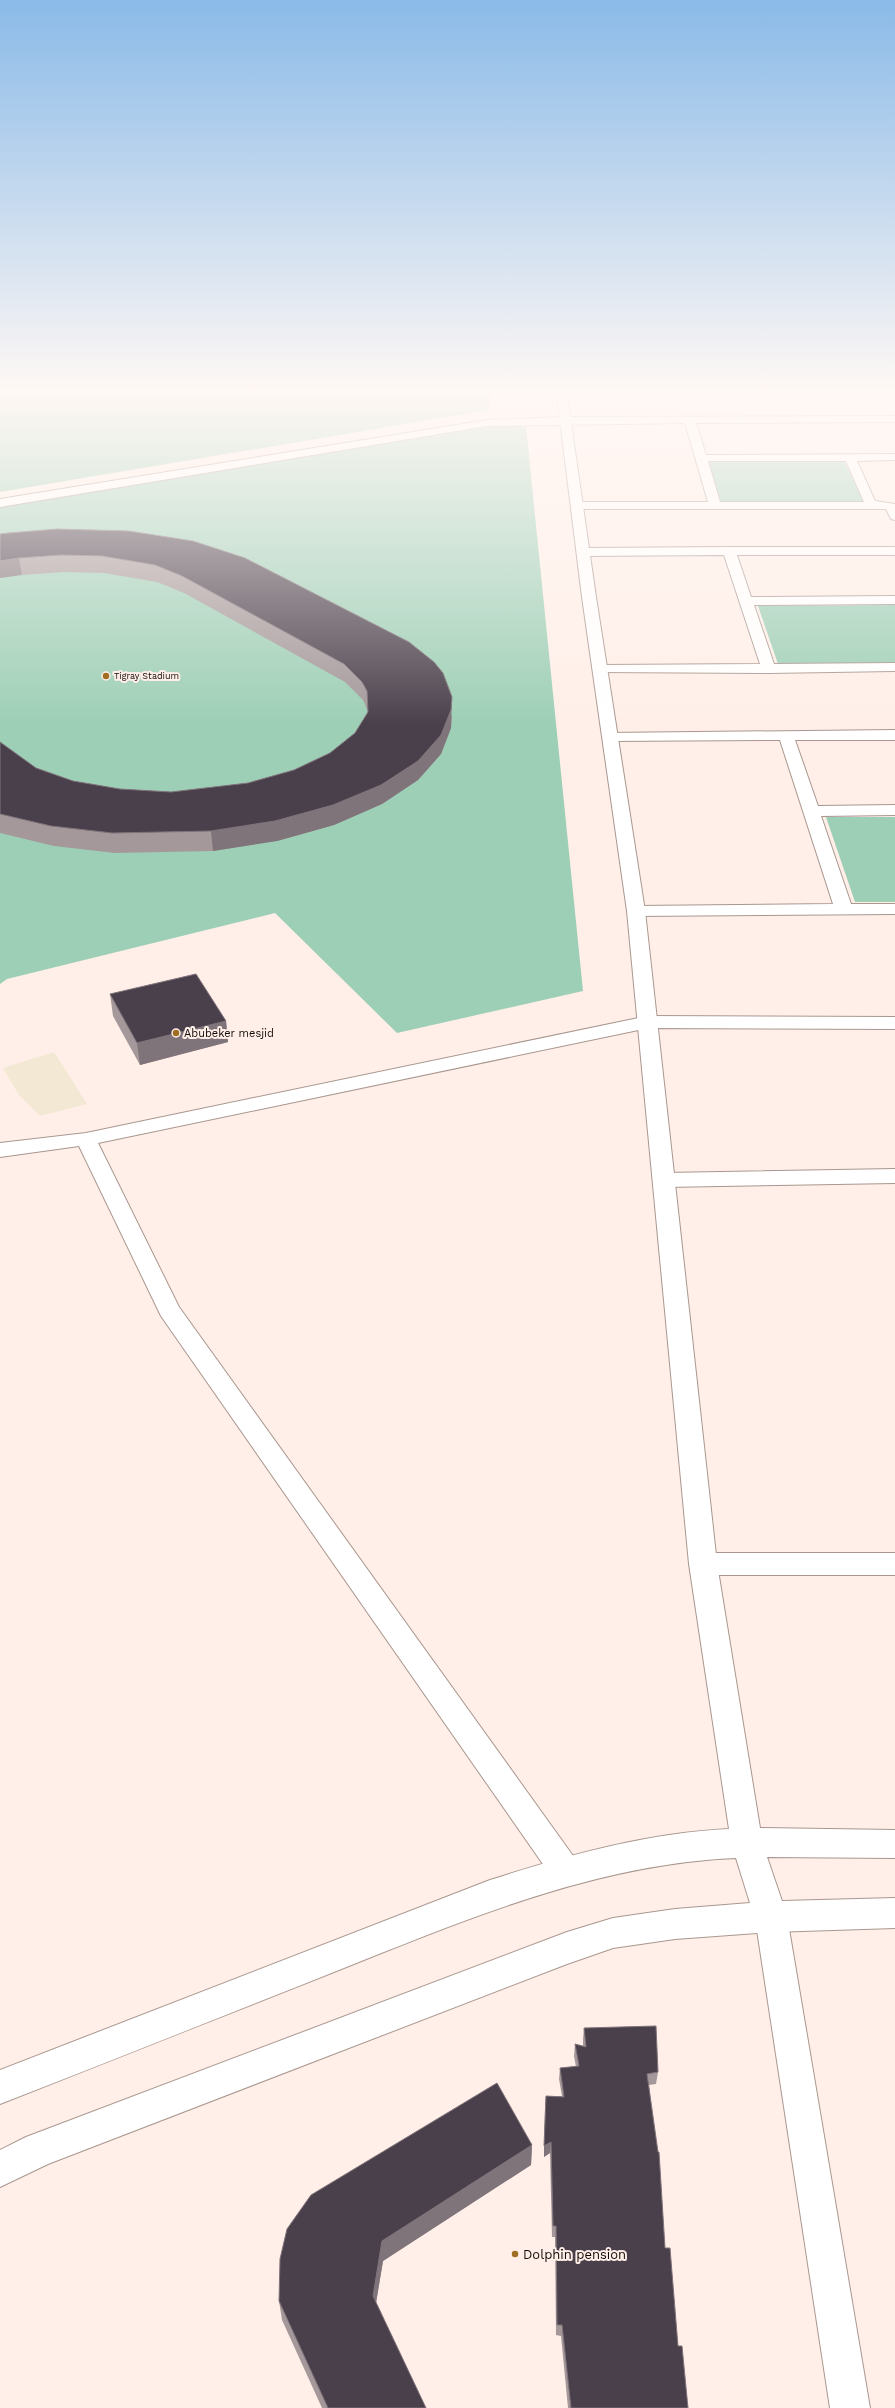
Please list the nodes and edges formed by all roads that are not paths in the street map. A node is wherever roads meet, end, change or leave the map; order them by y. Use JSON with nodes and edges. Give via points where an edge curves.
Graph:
{"nodes":[{"id":1,"x":16,"y":500,"type":"edge"},
{"id":2,"x":577,"y":500,"type":"edge"},
{"id":3,"x":714,"y":500,"type":"edge"},
{"id":4,"x":869,"y":500,"type":"edge"},
{"id":5,"x":0,"y":503,"type":"edge"},
{"id":6,"x":715,"y":505,"type":"junction"},
{"id":7,"x":871,"y":505,"type":"junction"},
{"id":8,"x":578,"y":506,"type":"junction"},
{"id":9,"x":895,"y":516,"type":"edge"},
{"id":10,"x":729,"y":551,"type":"junction"},
{"id":11,"x":895,"y":551,"type":"edge"},
{"id":12,"x":584,"y":552,"type":"junction"},
{"id":13,"x":895,"y":600,"type":"edge"},
{"id":14,"x":747,"y":601,"type":"junction"},
{"id":15,"x":895,"y":667,"type":"edge"},
{"id":16,"x":601,"y":669,"type":"junction"},
{"id":17,"x":769,"y":669,"type":"junction"},
{"id":18,"x":786,"y":735,"type":"junction"},
{"id":19,"x":895,"y":735,"type":"edge"},
{"id":20,"x":610,"y":736,"type":"junction"},
{"id":21,"x":895,"y":810,"type":"edge"},
{"id":22,"x":811,"y":811,"type":"junction"},
{"id":23,"x":895,"y":909,"type":"edge"},
{"id":24,"x":844,"y":910,"type":"junction"},
{"id":25,"x":636,"y":911,"type":"junction"},
{"id":26,"x":648,"y":1022,"type":"junction"},
{"id":27,"x":895,"y":1023,"type":"edge"},
{"id":28,"x":86,"y":1139,"type":"junction"},
{"id":29,"x":0,"y":1150,"type":"edge"},
{"id":30,"x":895,"y":1176,"type":"edge"},
{"id":31,"x":664,"y":1180,"type":"junction"},
{"id":32,"x":703,"y":1564,"type":"junction"},
{"id":33,"x":895,"y":1564,"type":"edge"},
{"id":34,"x":747,"y":1843,"type":"junction"},
{"id":35,"x":895,"y":1844,"type":"edge"},
{"id":36,"x":566,"y":1870,"type":"junction"},
{"id":37,"x":895,"y":1913,"type":"edge"},
{"id":38,"x":771,"y":1917,"type":"junction"},
{"id":39,"x":0,"y":2087,"type":"edge"},
{"id":40,"x":0,"y":2169,"type":"edge"},
{"id":41,"x":850,"y":2408,"type":"edge"}],
"edges":[{"from":1,"to":5,"type":"street"},
{"from":2,"to":8,"type":"street"},
{"from":3,"to":6,"type":"street"},
{"from":4,"to":7,"type":"street"},
{"from":6,"to":7,"type":"street"},
{"from":6,"to":8,"type":"street"},
{"from":7,"to":9,"type":"street","via":[[890,505]]},
{"from":8,"to":12,"type":"street"},
{"from":10,"to":11,"type":"street"},
{"from":10,"to":12,"type":"street"},
{"from":10,"to":14,"type":"street"},
{"from":12,"to":16,"type":"street"},
{"from":13,"to":14,"type":"street"},
{"from":14,"to":17,"type":"street"},
{"from":15,"to":17,"type":"street"},
{"from":16,"to":17,"type":"street"},
{"from":16,"to":20,"type":"street"},
{"from":18,"to":19,"type":"street"},
{"from":18,"to":20,"type":"street"},
{"from":18,"to":22,"type":"street"},
{"from":20,"to":25,"type":"street"},
{"from":21,"to":22,"type":"street"},
{"from":22,"to":24,"type":"street"},
{"from":23,"to":24,"type":"street"},
{"from":24,"to":25,"type":"street"},
{"from":25,"to":26,"type":"street"},
{"from":26,"to":27,"type":"street"},
{"from":26,"to":28,"type":"street"},
{"from":26,"to":31,"type":"street"},
{"from":28,"to":29,"type":"street"},
{"from":28,"to":36,"type":"street","via":[[169,1310]]},
{"from":30,"to":31,"type":"street"},
{"from":31,"to":32,"type":"street"},
{"from":32,"to":33,"type":"street"},
{"from":32,"to":34,"type":"street"},
{"from":34,"to":35,"type":"street"},
{"from":34,"to":36,"type":"street","via":[[666,1850]]},
{"from":34,"to":38,"type":"street"},
{"from":36,"to":39,"type":"street","via":[[490,1895]]},
{"from":37,"to":38,"type":"street"},
{"from":38,"to":40,"type":"street","via":[[675,1924],[613,1933],[567,1948],[39,2150]]},
{"from":38,"to":41,"type":"street"}]}
